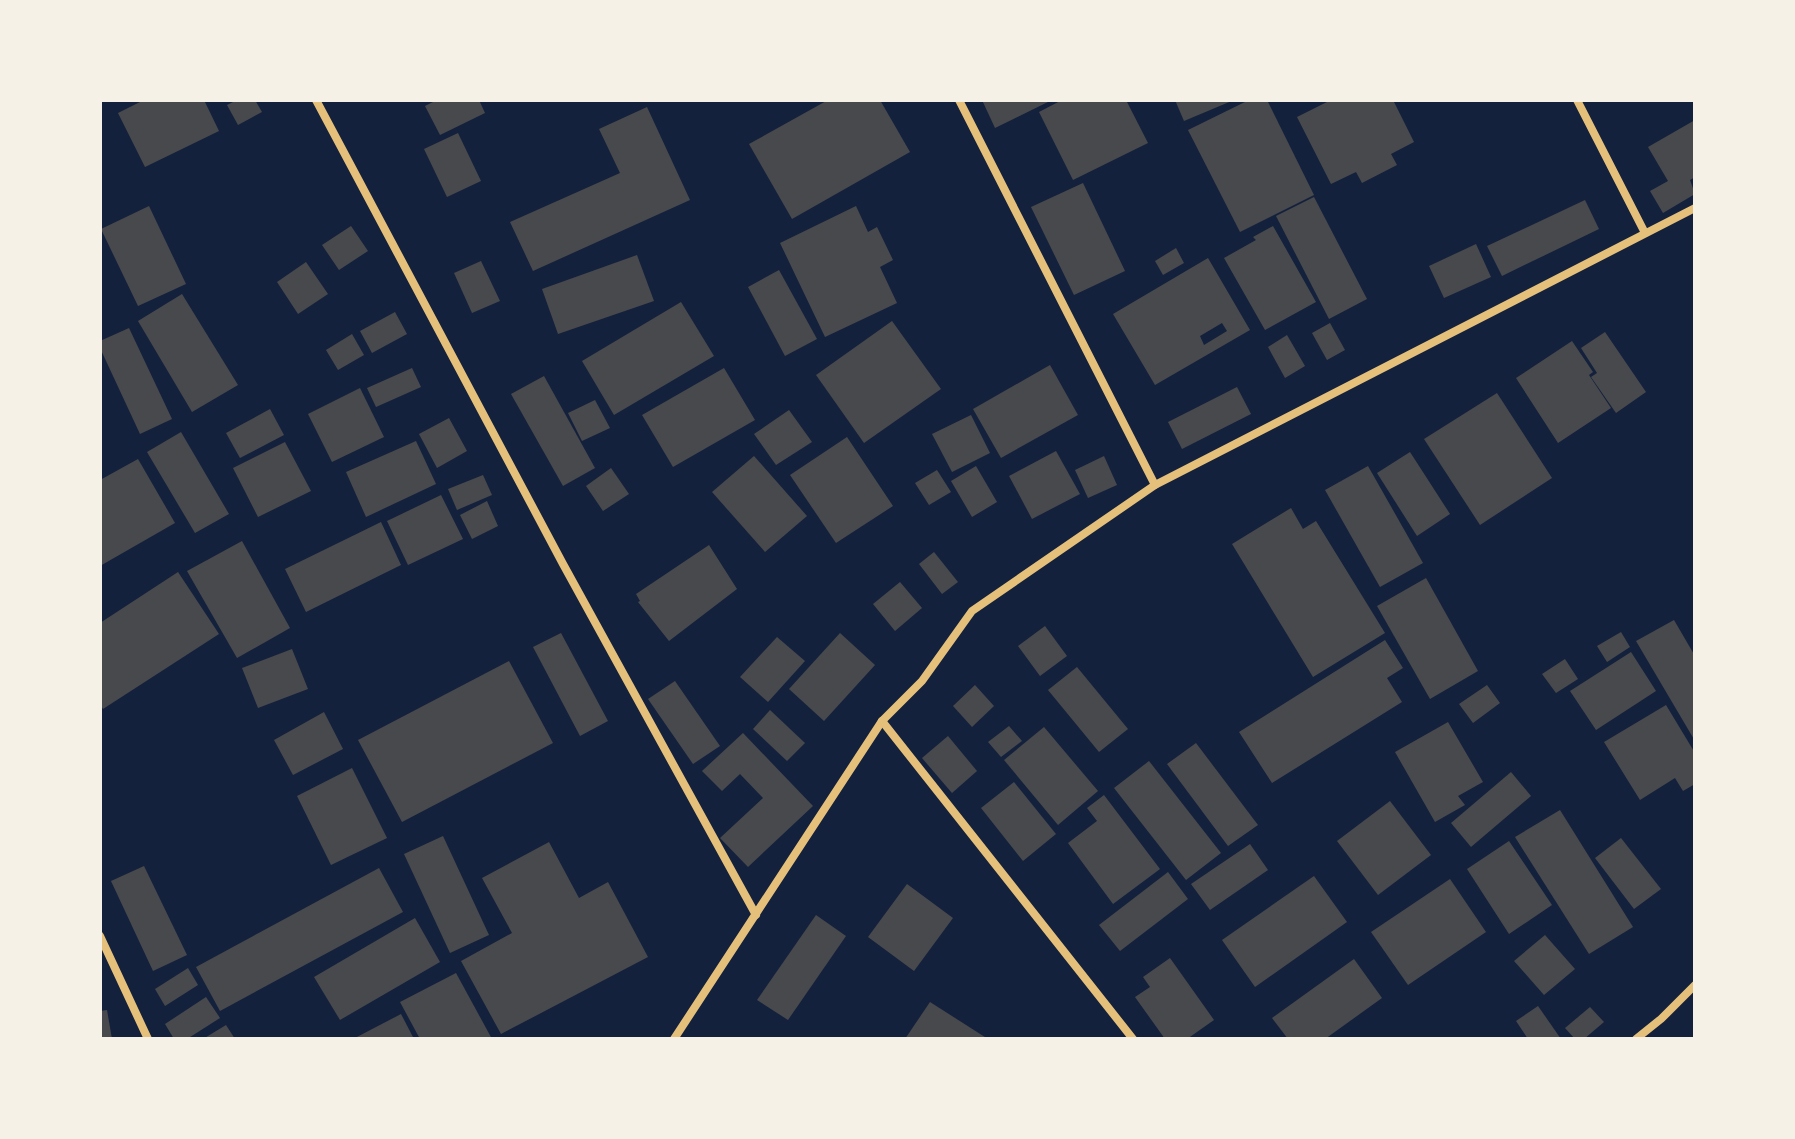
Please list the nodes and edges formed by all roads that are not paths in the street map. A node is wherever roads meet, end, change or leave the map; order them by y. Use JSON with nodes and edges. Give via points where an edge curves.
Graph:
{"nodes":[{"id":1,"x":316,"y":100,"type":"edge"},
{"id":2,"x":959,"y":100,"type":"edge"},
{"id":3,"x":1577,"y":100,"type":"edge"},
{"id":4,"x":1695,"y":208,"type":"edge"},
{"id":5,"x":1645,"y":233,"type":"junction"},
{"id":6,"x":1155,"y":485,"type":"junction"},
{"id":7,"x":882,"y":721,"type":"junction"},
{"id":8,"x":756,"y":915,"type":"junction"},
{"id":9,"x":100,"y":936,"type":"edge"},
{"id":10,"x":1695,"y":985,"type":"edge"},
{"id":11,"x":148,"y":1039,"type":"edge"},
{"id":12,"x":674,"y":1039,"type":"edge"},
{"id":13,"x":1133,"y":1039,"type":"edge"},
{"id":14,"x":1636,"y":1039,"type":"edge"}],
"edges":[{"from":1,"to":8,"type":"street"},
{"from":2,"to":6,"type":"street"},
{"from":3,"to":5,"type":"street"},
{"from":4,"to":5,"type":"street"},
{"from":5,"to":6,"type":"street"},
{"from":6,"to":7,"type":"street","via":[[972,611],[922,681]]},
{"from":7,"to":8,"type":"street"},
{"from":7,"to":13,"type":"street"},
{"from":8,"to":12,"type":"street"},
{"from":9,"to":11,"type":"street"},
{"from":10,"to":14,"type":"street"}]}
